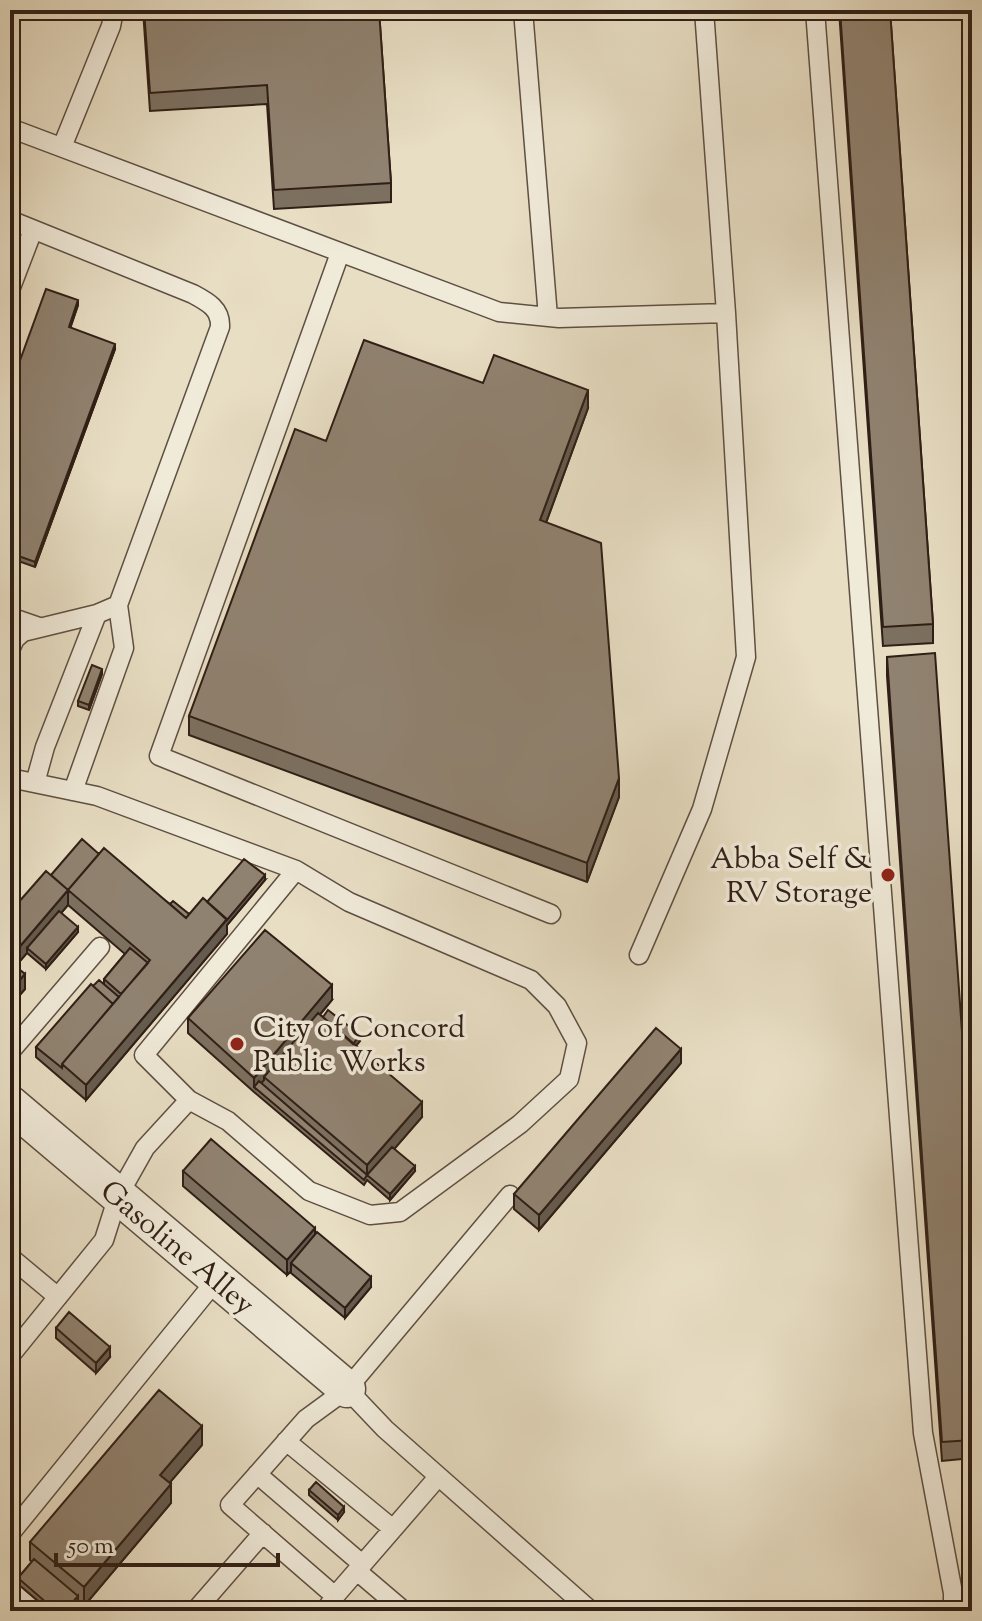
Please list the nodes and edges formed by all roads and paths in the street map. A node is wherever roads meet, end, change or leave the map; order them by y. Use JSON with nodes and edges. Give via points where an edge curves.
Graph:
{"nodes":[{"id":1,"x":114,"y":10,"type":"edge"},
{"id":2,"x":523,"y":10,"type":"edge"},
{"id":3,"x":704,"y":10,"type":"edge"},
{"id":4,"x":815,"y":10,"type":"edge"},
{"id":5,"x":10,"y":128,"type":"edge"},
{"id":6,"x":62,"y":147,"type":"junction"},
{"id":7,"x":10,"y":220,"type":"edge"},
{"id":8,"x":33,"y":230,"type":"junction"},
{"id":9,"x":340,"y":253,"type":"junction"},
{"id":10,"x":10,"y":290,"type":"edge"},
{"id":11,"x":726,"y":313,"type":"junction"},
{"id":12,"x":548,"y":317,"type":"junction"},
{"id":13,"x":118,"y":605,"type":"junction"},
{"id":14,"x":97,"y":614,"type":"junction"},
{"id":15,"x":10,"y":617,"type":"edge"},
{"id":16,"x":39,"y":627,"type":"junction"},
{"id":17,"x":10,"y":650,"type":"edge"},
{"id":18,"x":10,"y":778,"type":"edge"},
{"id":19,"x":35,"y":783,"type":"junction"},
{"id":20,"x":73,"y":791,"type":"junction"},
{"id":21,"x":296,"y":870,"type":"junction"},
{"id":22,"x":551,"y":914,"type":"dead end"},
{"id":23,"x":100,"y":947,"type":"dead end"},
{"id":24,"x":639,"y":955,"type":"dead end"},
{"id":25,"x":10,"y":1052,"type":"edge"},
{"id":26,"x":189,"y":1100,"type":"junction"},
{"id":27,"x":10,"y":1104,"type":"edge"},
{"id":28,"x":510,"y":1195,"type":"dead end"},
{"id":29,"x":118,"y":1196,"type":"junction"},
{"id":30,"x":10,"y":1257,"type":"edge"},
{"id":31,"x":217,"y":1279,"type":"junction"},
{"id":32,"x":58,"y":1297,"type":"junction"},
{"id":33,"x":10,"y":1356,"type":"edge"},
{"id":34,"x":347,"y":1389,"type":"junction"},
{"id":35,"x":286,"y":1441,"type":"junction"},
{"id":36,"x":257,"y":1474,"type":"junction"},
{"id":37,"x":438,"y":1477,"type":"junction"},
{"id":38,"x":393,"y":1529,"type":"junction"},
{"id":39,"x":263,"y":1533,"type":"junction"},
{"id":40,"x":10,"y":1534,"type":"edge"},
{"id":41,"x":360,"y":1568,"type":"junction"},
{"id":42,"x":10,"y":1590,"type":"edge"},
{"id":43,"x":330,"y":1604,"type":"edge"},
{"id":44,"x":34,"y":1611,"type":"edge"},
{"id":45,"x":195,"y":1611,"type":"edge"},
{"id":46,"x":404,"y":1611,"type":"edge"},
{"id":47,"x":591,"y":1611,"type":"edge"},
{"id":48,"x":953,"y":1611,"type":"edge"}],
"edges":[{"from":1,"to":6,"type":"lane"},
{"from":2,"to":12,"type":"lane"},
{"from":3,"to":11,"type":"lane"},
{"from":4,"to":48,"type":"lane","via":[[923,1433]]},
{"from":5,"to":6,"type":"lane"},
{"from":6,"to":9,"type":"lane"},
{"from":7,"to":8,"type":"lane"},
{"from":8,"to":10,"type":"lane"},
{"from":8,"to":13,"type":"lane","via":[[193,294],[212,305],[221,318]]},
{"from":9,"to":12,"type":"lane","via":[[499,312]]},
{"from":9,"to":22,"type":"lane","via":[[159,756]]},
{"from":11,"to":12,"type":"lane"},
{"from":11,"to":24,"type":"lane","via":[[746,657],[702,809]]},
{"from":13,"to":14,"type":"lane"},
{"from":13,"to":20,"type":"lane","via":[[124,648]]},
{"from":14,"to":16,"type":"lane"},
{"from":14,"to":19,"type":"lane"},
{"from":15,"to":16,"type":"lane"},
{"from":16,"to":17,"type":"lane","via":[[23,632]]},
{"from":18,"to":19,"type":"lane"},
{"from":19,"to":20,"type":"lane"},
{"from":20,"to":21,"type":"lane"},
{"from":21,"to":26,"type":"lane","via":[[144,1055]]},
{"from":21,"to":26,"type":"lane","via":[[349,902],[531,980],[557,1006],[577,1043],[569,1079],[520,1124],[400,1212],[370,1215],[309,1191],[228,1121]]},
{"from":23,"to":25,"type":"lane"},
{"from":26,"to":29,"type":"lane","via":[[145,1148]]},
{"from":27,"to":29,"type":"street","name":"Gasoline Alley"},
{"from":28,"to":34,"type":"lane"},
{"from":29,"to":31,"type":"street","name":"Gasoline Alley"},
{"from":29,"to":32,"type":"lane","via":[[104,1240]]},
{"from":30,"to":32,"type":"lane"},
{"from":31,"to":34,"type":"street","name":"Gasoline Alley"},
{"from":31,"to":40,"type":"lane"},
{"from":32,"to":33,"type":"lane"},
{"from":34,"to":35,"type":"lane"},
{"from":34,"to":37,"type":"lane"},
{"from":35,"to":36,"type":"lane"},
{"from":35,"to":38,"type":"lane"},
{"from":36,"to":39,"type":"lane","via":[[230,1505]]},
{"from":36,"to":41,"type":"lane"},
{"from":37,"to":38,"type":"lane"},
{"from":37,"to":47,"type":"lane"},
{"from":38,"to":41,"type":"lane"},
{"from":39,"to":43,"type":"lane"},
{"from":39,"to":45,"type":"lane"},
{"from":41,"to":43,"type":"lane"},
{"from":41,"to":46,"type":"lane"},
{"from":42,"to":44,"type":"lane"}]}
